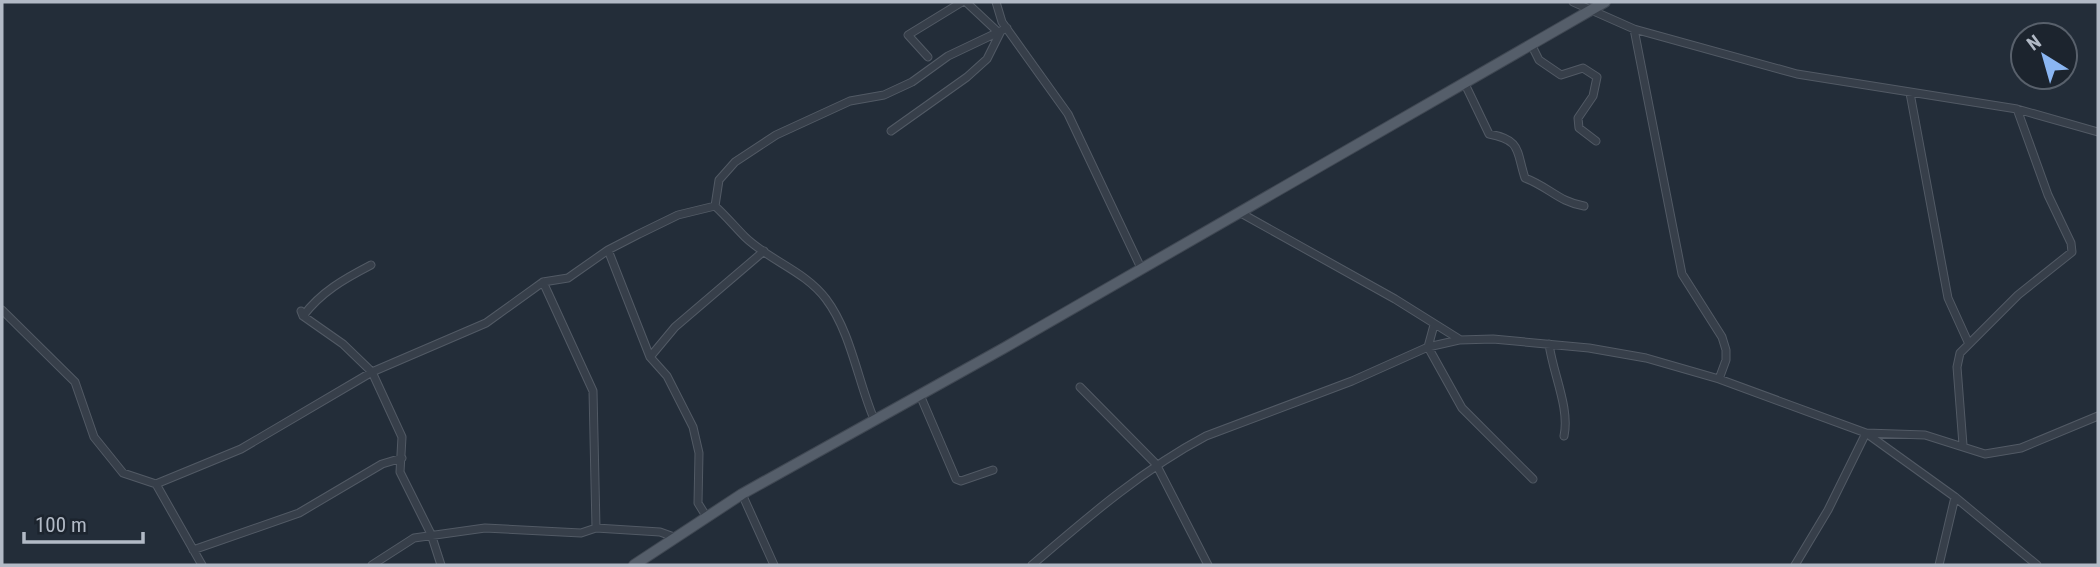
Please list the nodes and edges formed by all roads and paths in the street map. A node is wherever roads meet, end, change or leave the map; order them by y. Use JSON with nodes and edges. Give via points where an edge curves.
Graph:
{"nodes":[{"id":1,"x":964,"y":2,"type":"edge"},
{"id":2,"x":996,"y":2,"type":"edge"},
{"id":3,"x":1573,"y":2,"type":"edge"},
{"id":4,"x":1605,"y":2,"type":"edge"},
{"id":5,"x":1590,"y":11,"type":"junction"},
{"id":6,"x":1634,"y":29,"type":"junction"},
{"id":7,"x":1002,"y":30,"type":"junction"},
{"id":8,"x":1531,"y":44,"type":"junction"},
{"id":9,"x":928,"y":57,"type":"dead end"},
{"id":10,"x":1464,"y":82,"type":"junction"},
{"id":11,"x":1910,"y":93,"type":"junction"},
{"id":12,"x":2017,"y":109,"type":"junction"},
{"id":13,"x":891,"y":131,"type":"dead end"},
{"id":14,"x":2098,"y":132,"type":"edge"},
{"id":15,"x":1596,"y":141,"type":"dead end"},
{"id":16,"x":715,"y":206,"type":"junction"},
{"id":17,"x":1584,"y":206,"type":"dead end"},
{"id":18,"x":1238,"y":211,"type":"junction"},
{"id":19,"x":608,"y":250,"type":"junction"},
{"id":20,"x":764,"y":251,"type":"junction"},
{"id":21,"x":371,"y":265,"type":"dead end"},
{"id":22,"x":1141,"y":268,"type":"junction"},
{"id":23,"x":543,"y":282,"type":"junction"},
{"id":24,"x":2,"y":310,"type":"edge"},
{"id":25,"x":1434,"y":325,"type":"junction"},
{"id":26,"x":1459,"y":340,"type":"junction"},
{"id":27,"x":1968,"y":342,"type":"junction"},
{"id":28,"x":1549,"y":344,"type":"junction"},
{"id":29,"x":1428,"y":347,"type":"junction"},
{"id":30,"x":650,"y":357,"type":"junction"},
{"id":31,"x":372,"y":372,"type":"junction"},
{"id":32,"x":1719,"y":379,"type":"junction"},
{"id":33,"x":1080,"y":387,"type":"dead end"},
{"id":34,"x":920,"y":395,"type":"junction"},
{"id":35,"x":2098,"y":416,"type":"edge"},
{"id":36,"x":874,"y":419,"type":"junction"},
{"id":37,"x":1866,"y":433,"type":"junction"},
{"id":38,"x":1564,"y":436,"type":"dead end"},
{"id":39,"x":1963,"y":445,"type":"junction"},
{"id":40,"x":402,"y":458,"type":"junction"},
{"id":41,"x":1156,"y":464,"type":"junction"},
{"id":42,"x":993,"y":470,"type":"dead end"},
{"id":43,"x":1533,"y":478,"type":"dead end"},
{"id":44,"x":156,"y":484,"type":"junction"},
{"id":45,"x":742,"y":494,"type":"junction"},
{"id":46,"x":1955,"y":497,"type":"junction"},
{"id":47,"x":706,"y":516,"type":"junction"},
{"id":48,"x":596,"y":528,"type":"junction"},
{"id":49,"x":431,"y":534,"type":"junction"},
{"id":50,"x":674,"y":537,"type":"junction"},
{"id":51,"x":193,"y":550,"type":"junction"},
{"id":52,"x":202,"y":565,"type":"edge"},
{"id":53,"x":372,"y":565,"type":"edge"},
{"id":54,"x":441,"y":565,"type":"edge"},
{"id":55,"x":634,"y":565,"type":"edge"},
{"id":56,"x":774,"y":565,"type":"edge"},
{"id":57,"x":1032,"y":565,"type":"edge"},
{"id":58,"x":1208,"y":565,"type":"edge"},
{"id":59,"x":1795,"y":565,"type":"edge"},
{"id":60,"x":1939,"y":565,"type":"edge"},
{"id":61,"x":2037,"y":565,"type":"edge"}],
"edges":[{"from":1,"to":7,"type":"street"},
{"from":1,"to":9,"type":"street","via":[[908,35]]},
{"from":2,"to":7,"type":"street"},
{"from":3,"to":5,"type":"street"},
{"from":4,"to":5,"type":"main road"},
{"from":5,"to":6,"type":"street"},
{"from":5,"to":8,"type":"main road"},
{"from":6,"to":11,"type":"street","via":[[1797,74]]},
{"from":6,"to":32,"type":"street","via":[[1682,274],[1726,350]]},
{"from":7,"to":13,"type":"street","via":[[987,59]]},
{"from":7,"to":16,"type":"street","via":[[948,56],[912,82],[884,95],[850,101],[776,135],[735,162],[719,180]]},
{"from":7,"to":22,"type":"street","via":[[1068,114]]},
{"from":8,"to":10,"type":"main road"},
{"from":8,"to":15,"type":"street","via":[[1539,60],[1561,75],[1583,68],[1597,77],[1593,96],[1577,118],[1579,128]]},
{"from":10,"to":17,"type":"street","via":[[1489,134],[1508,137],[1518,149],[1525,178],[1542,184],[1565,203]]},
{"from":10,"to":18,"type":"main road"},
{"from":11,"to":12,"type":"street"},
{"from":11,"to":27,"type":"street","via":[[1948,298]]},
{"from":12,"to":14,"type":"street"},
{"from":12,"to":27,"type":"street","via":[[2072,252]]},
{"from":16,"to":19,"type":"street","via":[[678,215]]},
{"from":16,"to":20,"type":"street"},
{"from":18,"to":22,"type":"main road"},
{"from":18,"to":25,"type":"street"},
{"from":19,"to":23,"type":"street","via":[[568,278]]},
{"from":19,"to":30,"type":"street"},
{"from":20,"to":30,"type":"street","via":[[675,327]]},
{"from":20,"to":36,"type":"street","via":[[800,274],[827,300]]},
{"from":21,"to":31,"type":"street","via":[[337,283],[302,313]]},
{"from":22,"to":34,"type":"main road"},
{"from":23,"to":31,"type":"street","via":[[486,323]]},
{"from":23,"to":48,"type":"street","via":[[593,391]]},
{"from":24,"to":44,"type":"street","via":[[75,382],[94,437],[123,473]]},
{"from":25,"to":26,"type":"street"},
{"from":25,"to":29,"type":"street"},
{"from":26,"to":28,"type":"street"},
{"from":26,"to":29,"type":"street"},
{"from":27,"to":39,"type":"street","via":[[1957,366]]},
{"from":28,"to":32,"type":"street","via":[[1646,358]]},
{"from":28,"to":38,"type":"street","via":[[1565,410]]},
{"from":29,"to":41,"type":"street","via":[[1206,436]]},
{"from":29,"to":43,"type":"street","via":[[1462,408]]},
{"from":30,"to":47,"type":"street","via":[[667,376],[693,427],[699,453],[698,503]]},
{"from":31,"to":40,"type":"street","via":[[402,438]]},
{"from":31,"to":44,"type":"street","via":[[241,449]]},
{"from":32,"to":37,"type":"street"},
{"from":33,"to":41,"type":"street"},
{"from":34,"to":36,"type":"main road"},
{"from":34,"to":42,"type":"street","via":[[956,479]]},
{"from":35,"to":39,"type":"street","via":[[2003,453],[1985,454]]},
{"from":36,"to":45,"type":"main road"},
{"from":37,"to":39,"type":"street","via":[[1909,432]]},
{"from":37,"to":46,"type":"street"},
{"from":37,"to":59,"type":"street"},
{"from":40,"to":49,"type":"street","via":[[400,472]]},
{"from":40,"to":51,"type":"street","via":[[382,464],[299,513]]},
{"from":41,"to":57,"type":"street"},
{"from":41,"to":58,"type":"street"},
{"from":44,"to":51,"type":"street"},
{"from":45,"to":47,"type":"main road"},
{"from":45,"to":56,"type":"street"},
{"from":46,"to":60,"type":"street"},
{"from":46,"to":61,"type":"street"},
{"from":47,"to":50,"type":"main road"},
{"from":48,"to":49,"type":"street","via":[[581,533],[485,528]]},
{"from":48,"to":50,"type":"street"},
{"from":49,"to":53,"type":"street","via":[[414,538]]},
{"from":49,"to":54,"type":"street"},
{"from":50,"to":55,"type":"main road"},
{"from":51,"to":52,"type":"street"}]}
